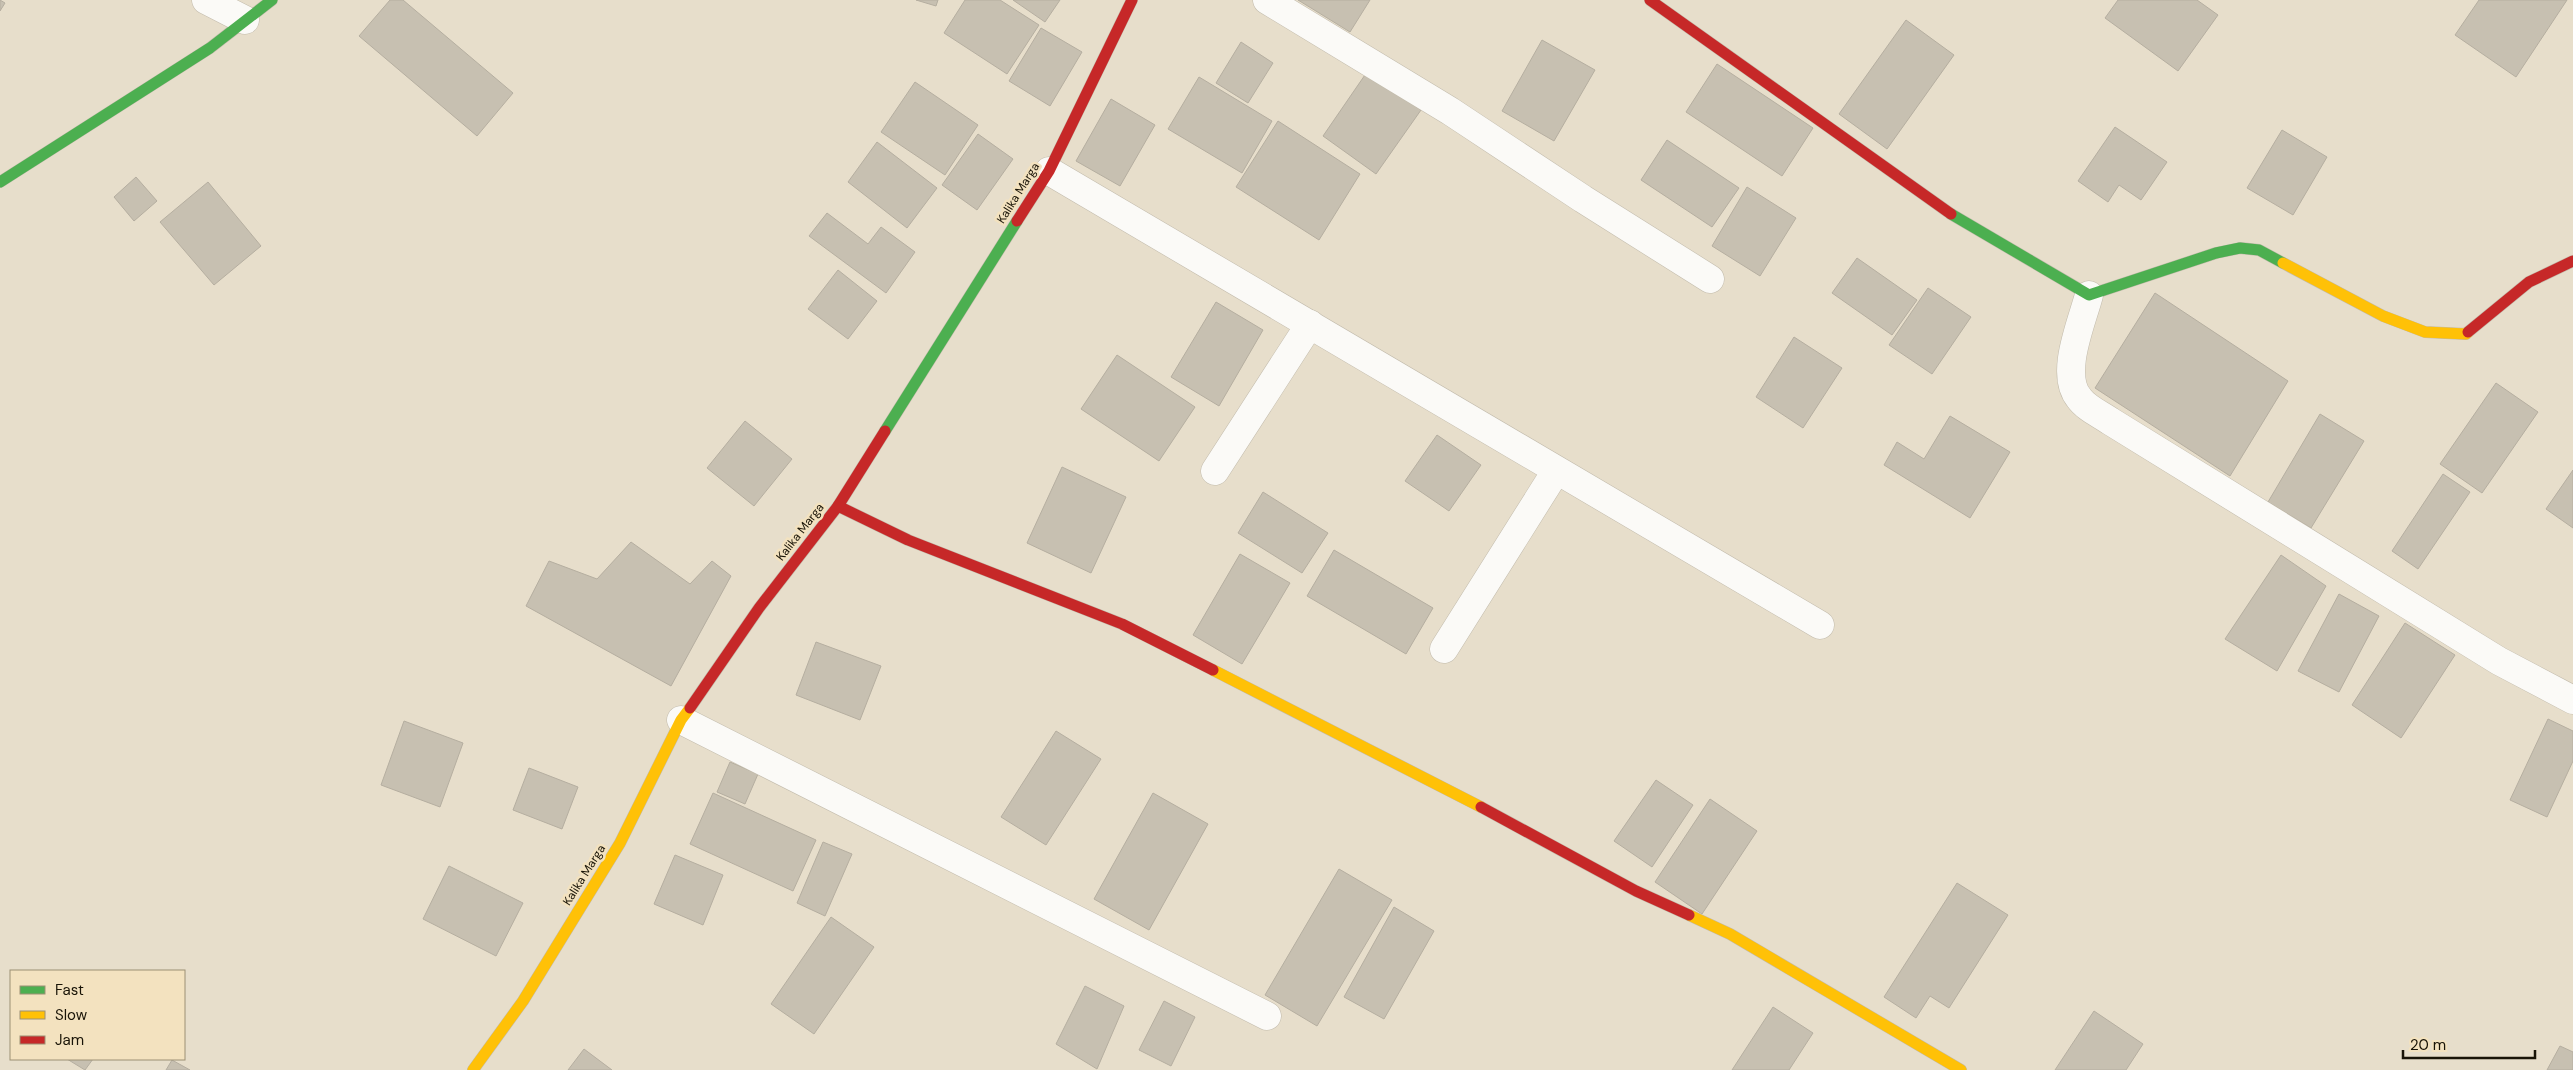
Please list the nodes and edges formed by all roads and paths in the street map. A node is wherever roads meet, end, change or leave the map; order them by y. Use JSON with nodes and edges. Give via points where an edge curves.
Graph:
{"nodes":[{"id":1,"x":206,"y":0,"type":"edge"},
{"id":2,"x":272,"y":0,"type":"edge"},
{"id":3,"x":1132,"y":0,"type":"edge"},
{"id":4,"x":1267,"y":0,"type":"edge"},
{"id":5,"x":1650,"y":0,"type":"edge"},
{"id":6,"x":245,"y":20,"type":"junction"},
{"id":7,"x":1049,"y":171,"type":"junction"},
{"id":8,"x":0,"y":182,"type":"edge"},
{"id":9,"x":2573,"y":261,"type":"edge"},
{"id":10,"x":1710,"y":279,"type":"dead end"},
{"id":11,"x":2089,"y":295,"type":"junction"},
{"id":12,"x":1310,"y":324,"type":"junction"},
{"id":13,"x":1215,"y":471,"type":"dead end"},
{"id":14,"x":1556,"y":471,"type":"junction"},
{"id":15,"x":838,"y":506,"type":"junction"},
{"id":16,"x":1820,"y":625,"type":"dead end"},
{"id":17,"x":1444,"y":649,"type":"dead end"},
{"id":18,"x":2573,"y":700,"type":"edge"},
{"id":19,"x":681,"y":720,"type":"junction"},
{"id":20,"x":1267,"y":1016,"type":"dead end"},
{"id":21,"x":473,"y":1070,"type":"edge"},
{"id":22,"x":1961,"y":1070,"type":"edge"}],
"edges":[{"from":1,"to":6,"type":"street"},
{"from":2,"to":6,"type":"street"},
{"from":3,"to":7,"type":"street","name":"Kalika Marga"},
{"from":4,"to":10,"type":"street","via":[[1450,111]]},
{"from":5,"to":11,"type":"street","via":[[1953,216]]},
{"from":6,"to":8,"type":"street","via":[[210,48]]},
{"from":7,"to":12,"type":"street"},
{"from":7,"to":15,"type":"street","name":"Kalika Marga"},
{"from":9,"to":11,"type":"street","via":[[2550,268],[2521,286],[2466,334],[2425,332],[2383,316],[2259,250],[2240,248],[2160,270]]},
{"from":11,"to":18,"type":"street","via":[[2070,373],[2072,387],[2079,399],[2499,661]]},
{"from":12,"to":13,"type":"street"},
{"from":12,"to":14,"type":"street"},
{"from":14,"to":16,"type":"street"},
{"from":14,"to":17,"type":"street"},
{"from":15,"to":19,"type":"street","name":"Kalika Marga","via":[[759,608]]},
{"from":15,"to":22,"type":"street","via":[[908,540],[1122,624],[1434,782],[1636,891],[1730,934]]},
{"from":19,"to":20,"type":"street"},
{"from":19,"to":21,"type":"street","name":"Kalika Marga","via":[[620,843],[523,1001]]}]}
